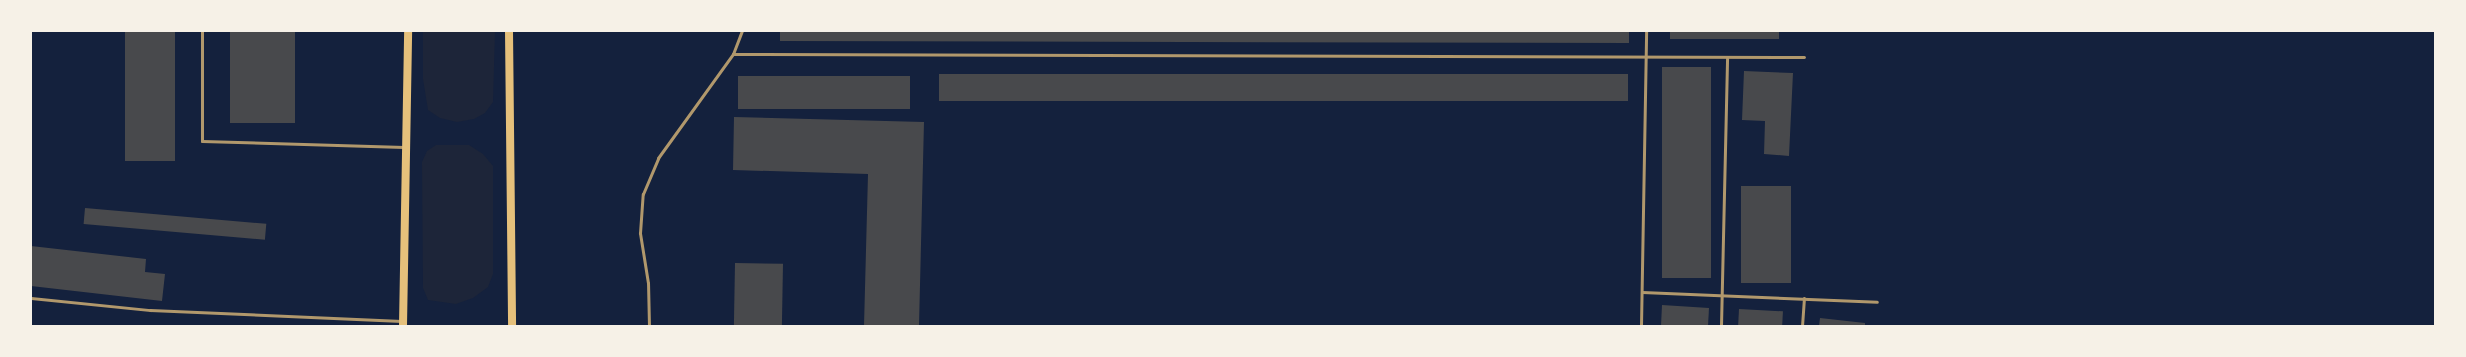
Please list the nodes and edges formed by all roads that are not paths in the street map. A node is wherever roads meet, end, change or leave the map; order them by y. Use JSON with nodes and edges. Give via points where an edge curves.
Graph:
{"nodes":[{"id":1,"x":202,"y":31,"type":"edge"},
{"id":2,"x":408,"y":31,"type":"edge"},
{"id":3,"x":509,"y":31,"type":"edge"},
{"id":4,"x":742,"y":31,"type":"edge"},
{"id":5,"x":1646,"y":31,"type":"edge"},
{"id":6,"x":733,"y":54,"type":"junction"},
{"id":7,"x":1645,"y":57,"type":"junction"},
{"id":8,"x":1727,"y":57,"type":"junction"},
{"id":9,"x":1804,"y":57,"type":"dead end"},
{"id":10,"x":406,"y":147,"type":"junction"},
{"id":11,"x":1642,"y":292,"type":"junction"},
{"id":12,"x":1723,"y":294,"type":"junction"},
{"id":13,"x":31,"y":298,"type":"edge"},
{"id":14,"x":1804,"y":298,"type":"junction"},
{"id":15,"x":1877,"y":302,"type":"dead end"},
{"id":16,"x":403,"y":323,"type":"edge"},
{"id":17,"x":512,"y":326,"type":"edge"},
{"id":18,"x":649,"y":326,"type":"edge"},
{"id":19,"x":1641,"y":326,"type":"edge"},
{"id":20,"x":1721,"y":326,"type":"edge"},
{"id":21,"x":1802,"y":326,"type":"edge"}],
"edges":[{"from":1,"to":10,"type":"lane","via":[[202,141]]},
{"from":2,"to":10,"type":"main road"},
{"from":3,"to":17,"type":"main road"},
{"from":4,"to":6,"type":"lane"},
{"from":5,"to":7,"type":"lane"},
{"from":6,"to":7,"type":"lane"},
{"from":6,"to":18,"type":"lane","via":[[658,158],[643,194],[640,233],[648,283]]},
{"from":7,"to":8,"type":"lane"},
{"from":7,"to":11,"type":"lane"},
{"from":8,"to":9,"type":"lane"},
{"from":8,"to":12,"type":"lane"},
{"from":10,"to":16,"type":"main road"},
{"from":11,"to":12,"type":"lane"},
{"from":11,"to":19,"type":"lane"},
{"from":12,"to":14,"type":"lane"},
{"from":12,"to":20,"type":"lane"},
{"from":13,"to":16,"type":"lane","via":[[150,310]]},
{"from":14,"to":15,"type":"lane"},
{"from":14,"to":21,"type":"lane"}]}
